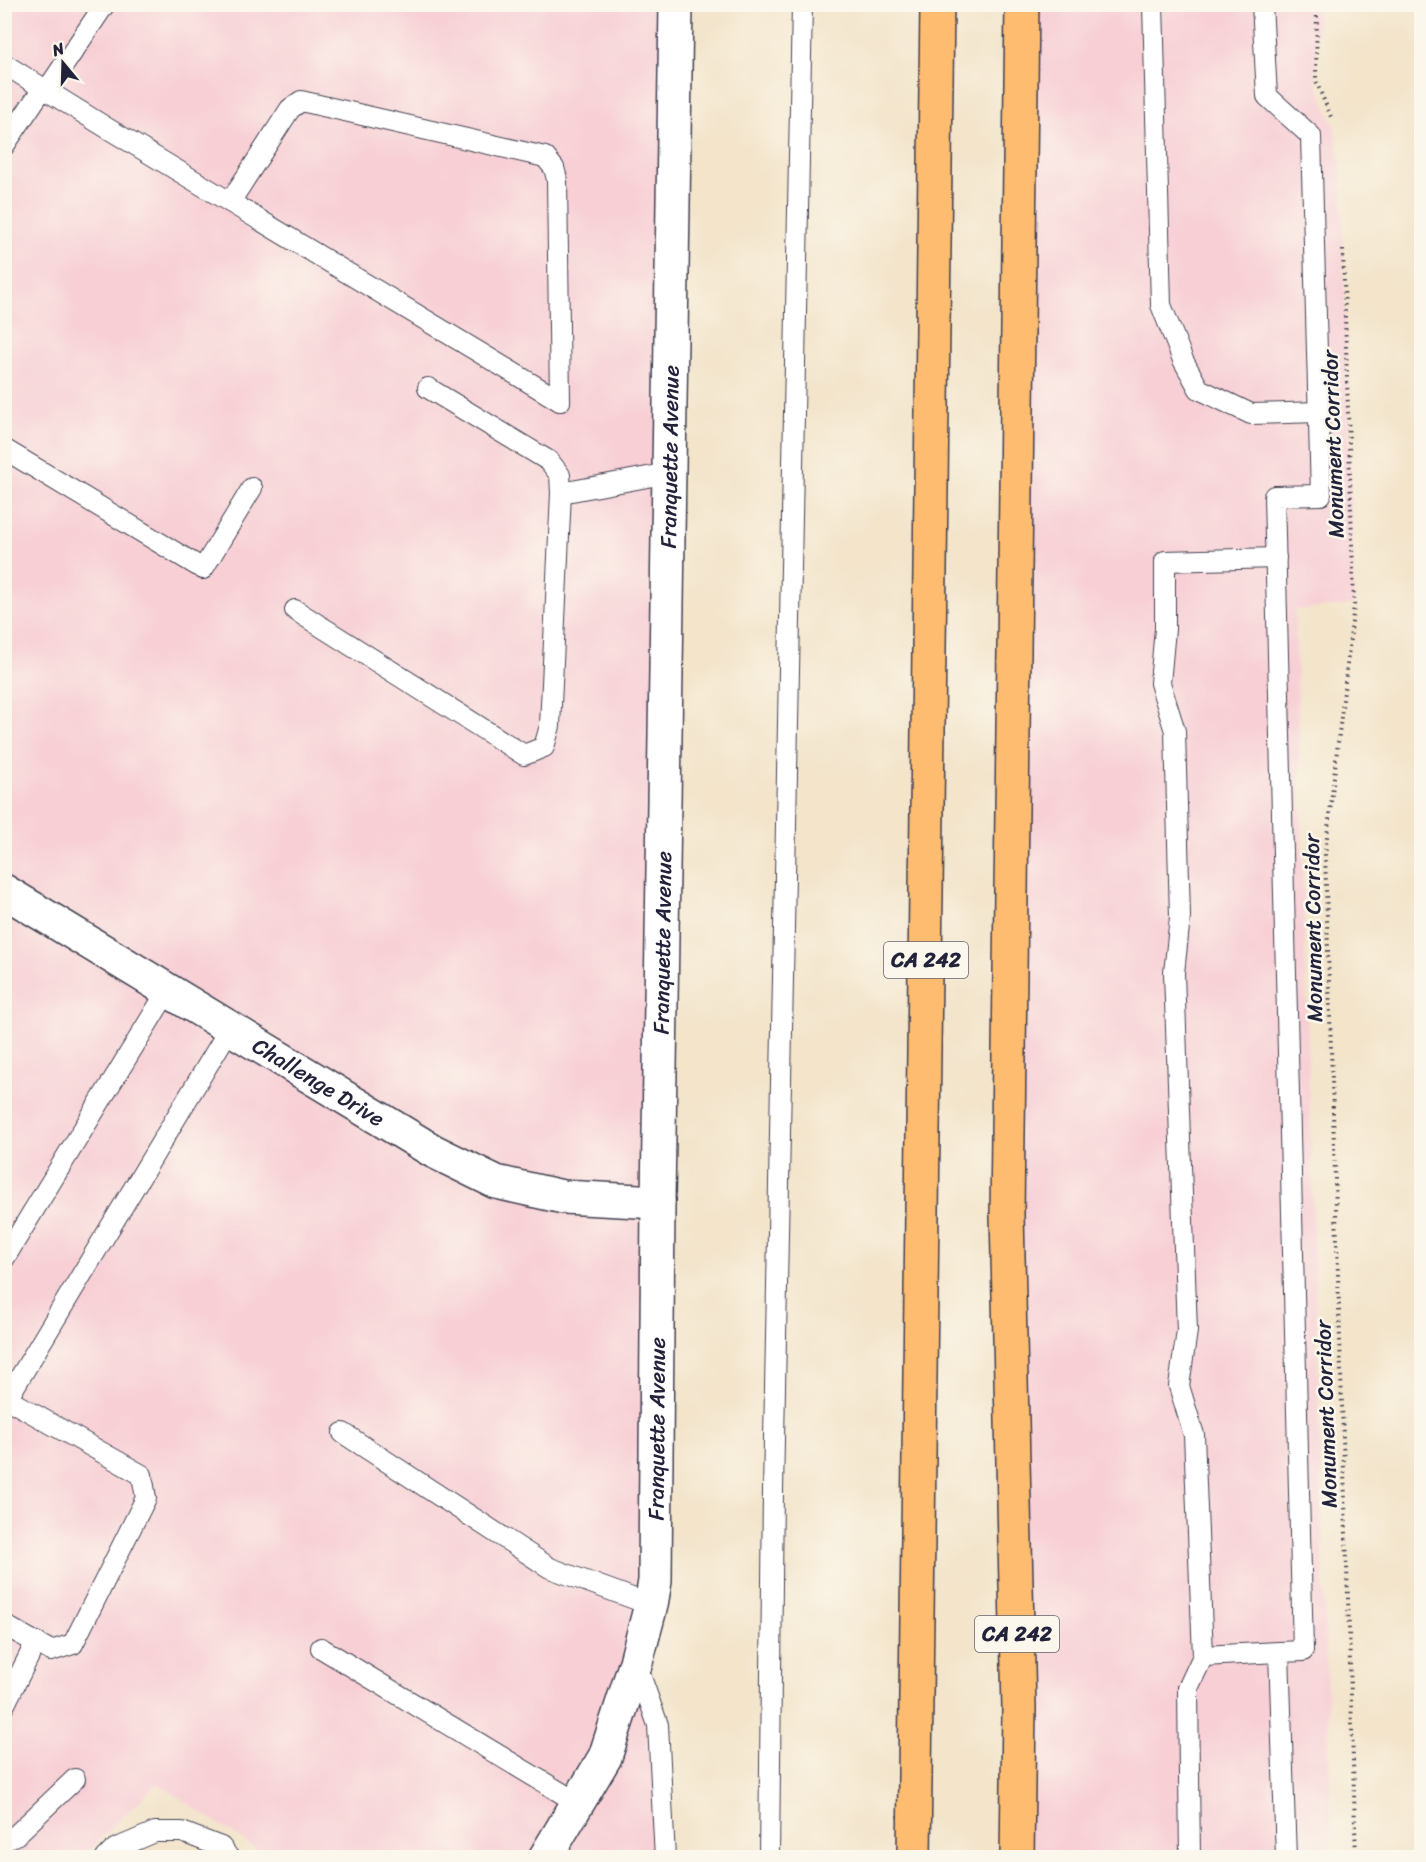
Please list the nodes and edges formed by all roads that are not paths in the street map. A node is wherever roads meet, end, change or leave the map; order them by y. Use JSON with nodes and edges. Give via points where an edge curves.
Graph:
{"nodes":[{"id":1,"x":105,"y":4,"type":"edge"},
{"id":2,"x":676,"y":4,"type":"edge"},
{"id":3,"x":802,"y":4,"type":"edge"},
{"id":4,"x":932,"y":4,"type":"edge"},
{"id":5,"x":937,"y":4,"type":"edge"},
{"id":6,"x":1024,"y":4,"type":"edge"},
{"id":7,"x":1153,"y":4,"type":"edge"},
{"id":8,"x":1262,"y":4,"type":"edge"},
{"id":9,"x":937,"y":63,"type":"junction"},
{"id":10,"x":4,"y":64,"type":"edge"},
{"id":11,"x":45,"y":89,"type":"junction"},
{"id":12,"x":4,"y":146,"type":"edge"},
{"id":13,"x":230,"y":202,"type":"junction"},
{"id":14,"x":428,"y":388,"type":"dead end"},
{"id":15,"x":1319,"y":412,"type":"junction"},
{"id":16,"x":4,"y":449,"type":"edge"},
{"id":17,"x":669,"y":473,"type":"junction"},
{"id":18,"x":252,"y":488,"type":"dead end"},
{"id":19,"x":561,"y":493,"type":"junction"},
{"id":20,"x":1276,"y":558,"type":"junction"},
{"id":21,"x":295,"y":610,"type":"dead end"},
{"id":22,"x":4,"y":891,"type":"edge"},
{"id":23,"x":168,"y":990,"type":"junction"},
{"id":24,"x":230,"y":1028,"type":"junction"},
{"id":25,"x":658,"y":1202,"type":"junction"},
{"id":26,"x":4,"y":1260,"type":"edge"},
{"id":27,"x":6,"y":1402,"type":"edge"},
{"id":28,"x":343,"y":1433,"type":"dead end"},
{"id":29,"x":651,"y":1605,"type":"junction"},
{"id":30,"x":4,"y":1625,"type":"edge"},
{"id":31,"x":36,"y":1642,"type":"junction"},
{"id":32,"x":321,"y":1648,"type":"dead end"},
{"id":33,"x":1279,"y":1652,"type":"junction"},
{"id":34,"x":1203,"y":1656,"type":"junction"},
{"id":35,"x":636,"y":1662,"type":"junction"},
{"id":36,"x":4,"y":1706,"type":"edge"},
{"id":37,"x":75,"y":1779,"type":"dead end"},
{"id":38,"x":578,"y":1803,"type":"junction"},
{"id":39,"x":4,"y":1841,"type":"edge"},
{"id":40,"x":106,"y":1857,"type":"edge"},
{"id":41,"x":229,"y":1857,"type":"edge"},
{"id":42,"x":545,"y":1857,"type":"edge"},
{"id":43,"x":665,"y":1857,"type":"edge"},
{"id":44,"x":769,"y":1857,"type":"edge"},
{"id":45,"x":914,"y":1857,"type":"edge"},
{"id":46,"x":1017,"y":1857,"type":"edge"},
{"id":47,"x":1190,"y":1857,"type":"edge"},
{"id":48,"x":1286,"y":1857,"type":"edge"}],
"edges":[{"from":1,"to":11,"type":"lane"},
{"from":2,"to":17,"type":"street","name":"Franquette Avenue"},
{"from":3,"to":44,"type":"lane"},
{"from":4,"to":9,"type":"highway"},
{"from":5,"to":9,"type":"highway","number":"CA 242"},
{"from":6,"to":46,"type":"highway","number":"CA 242","via":[[1006,1215],[1019,1708]]},
{"from":7,"to":15,"type":"lane","via":[[1161,305],[1183,360],[1199,389],[1251,414]]},
{"from":8,"to":15,"type":"lane","via":[[1267,96],[1311,136]]},
{"from":9,"to":45,"type":"highway","number":"CA 242"},
{"from":10,"to":11,"type":"lane"},
{"from":11,"to":12,"type":"lane"},
{"from":11,"to":13,"type":"lane"},
{"from":13,"to":13,"type":"lane","via":[[290,109],[301,101],[545,157],[557,179],[560,401]]},
{"from":14,"to":19,"type":"lane","via":[[549,461],[560,475]]},
{"from":15,"to":20,"type":"lane","via":[[1321,495],[1274,496]]},
{"from":16,"to":18,"type":"lane","via":[[203,569]]},
{"from":17,"to":19,"type":"lane"},
{"from":17,"to":25,"type":"street","name":"Franquette Avenue"},
{"from":19,"to":21,"type":"lane","via":[[550,726],[544,747],[524,755]]},
{"from":20,"to":33,"type":"lane","via":[[1303,1651]]},
{"from":20,"to":34,"type":"lane","via":[[1165,561],[1166,629],[1160,683],[1175,731],[1180,917],[1174,973],[1187,1331],[1179,1386],[1194,1435]]},
{"from":22,"to":23,"type":"street","name":"Challenge Drive"},
{"from":23,"to":24,"type":"street","name":"Challenge Drive"},
{"from":23,"to":26,"type":"lane"},
{"from":24,"to":25,"type":"street","name":"Challenge Drive","via":[[433,1151],[496,1182],[563,1197]]},
{"from":24,"to":27,"type":"lane"},
{"from":25,"to":29,"type":"street","name":"Franquette Avenue","via":[[655,1581]]},
{"from":27,"to":31,"type":"lane","via":[[142,1475],[146,1497],[73,1644],[51,1651]]},
{"from":28,"to":29,"type":"lane","via":[[550,1568]]},
{"from":29,"to":35,"type":"street","name":"Franquette Avenue"},
{"from":30,"to":31,"type":"lane"},
{"from":31,"to":36,"type":"lane"},
{"from":32,"to":38,"type":"lane"},
{"from":33,"to":34,"type":"lane"},
{"from":33,"to":48,"type":"lane"},
{"from":34,"to":47,"type":"lane","via":[[1188,1688]]},
{"from":35,"to":38,"type":"street","name":"Franquette Avenue","via":[[605,1757]]},
{"from":35,"to":43,"type":"lane","via":[[658,1725]]},
{"from":37,"to":39,"type":"lane","via":[[16,1835]]},
{"from":38,"to":42,"type":"street","name":"Franquette Avenue"},
{"from":40,"to":41,"type":"lane","via":[[115,1849],[155,1832],[182,1832],[221,1847]]}]}
